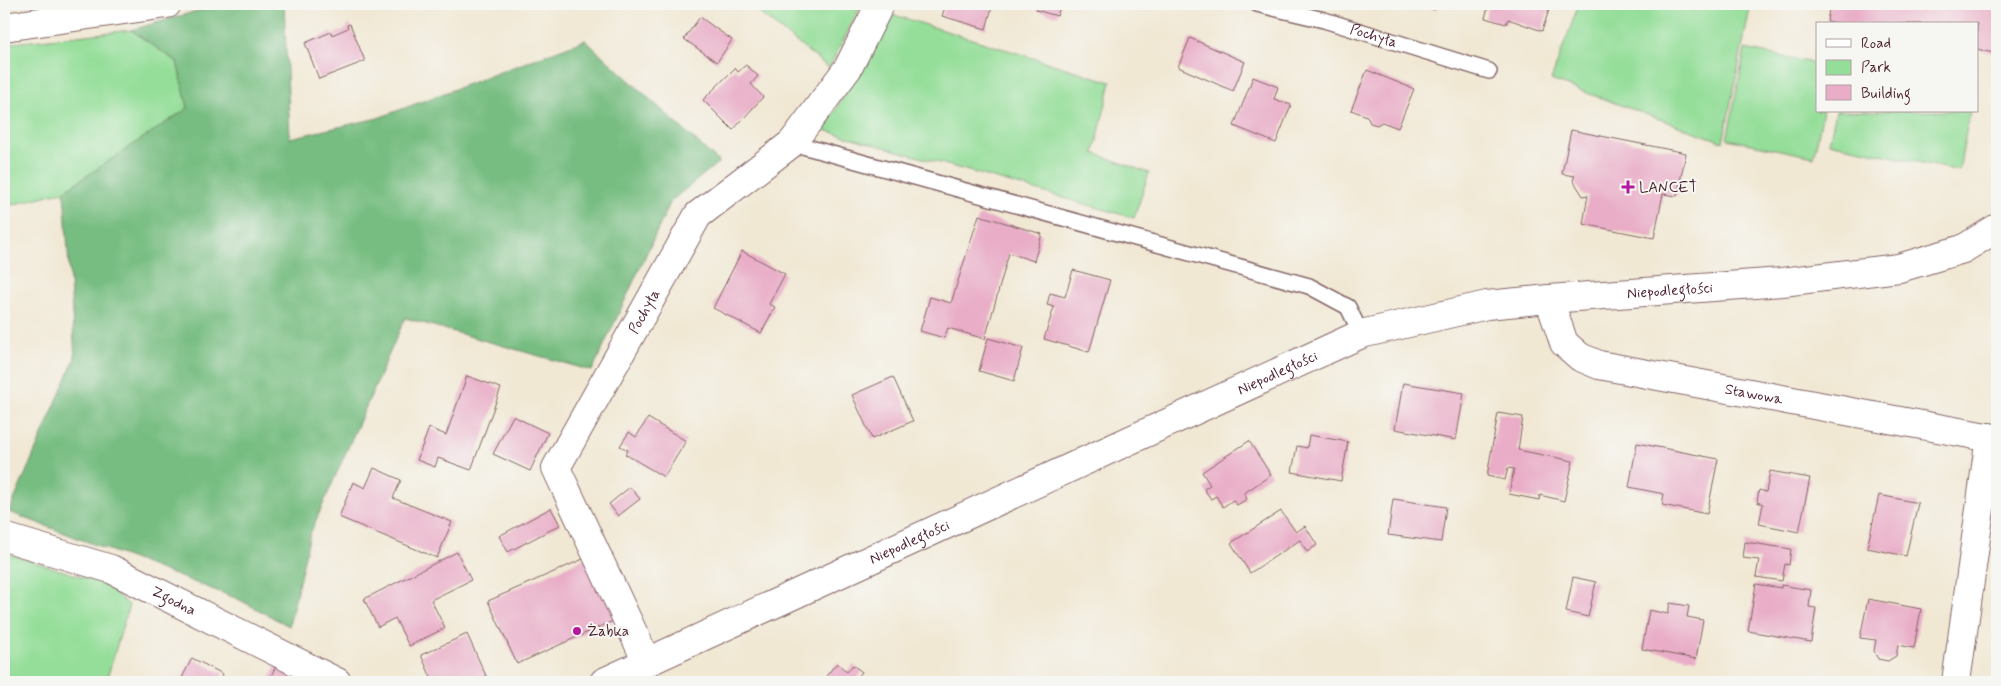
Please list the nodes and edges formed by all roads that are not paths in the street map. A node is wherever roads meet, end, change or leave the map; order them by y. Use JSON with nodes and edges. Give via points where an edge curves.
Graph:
{"nodes":[{"id":1,"x":167,"y":4,"type":"edge"},
{"id":2,"x":880,"y":4,"type":"edge"},
{"id":3,"x":1257,"y":4,"type":"edge"},
{"id":4,"x":4,"y":28,"type":"edge"},
{"id":5,"x":1489,"y":71,"type":"dead end"},
{"id":6,"x":792,"y":143,"type":"junction"},
{"id":7,"x":1997,"y":228,"type":"edge"},
{"id":8,"x":1549,"y":299,"type":"junction"},
{"id":9,"x":1362,"y":334,"type":"junction"},
{"id":10,"x":1986,"y":437,"type":"edge"},
{"id":11,"x":4,"y":537,"type":"edge"},
{"id":12,"x":647,"y":662,"type":"junction"},
{"id":13,"x":338,"y":682,"type":"edge"},
{"id":14,"x":604,"y":682,"type":"edge"},
{"id":15,"x":1956,"y":682,"type":"edge"}],
"edges":[{"from":1,"to":4,"type":"street"},
{"from":2,"to":6,"type":"street","name":"Pochyła","via":[[848,68]]},
{"from":3,"to":5,"type":"lane","name":"Pochyła","via":[[1324,20]]},
{"from":6,"to":9,"type":"lane","via":[[1309,286],[1348,307]]},
{"from":6,"to":12,"type":"street","name":"Pochyła","via":[[698,215],[556,468]]},
{"from":7,"to":8,"type":"street","name":"Niepodległości","via":[[1963,249],[1899,268],[1782,282]]},
{"from":8,"to":9,"type":"street","name":"Niepodległości","via":[[1487,305]]},
{"from":8,"to":10,"type":"street","name":"Stawowa","via":[[1564,344],[1580,357],[1599,365]]},
{"from":9,"to":12,"type":"street","name":"Niepodległości"},
{"from":10,"to":15,"type":"street"},
{"from":11,"to":13,"type":"street","name":"Zgodna","via":[[110,569]]},
{"from":12,"to":14,"type":"street","name":"Niepodległości"}]}
